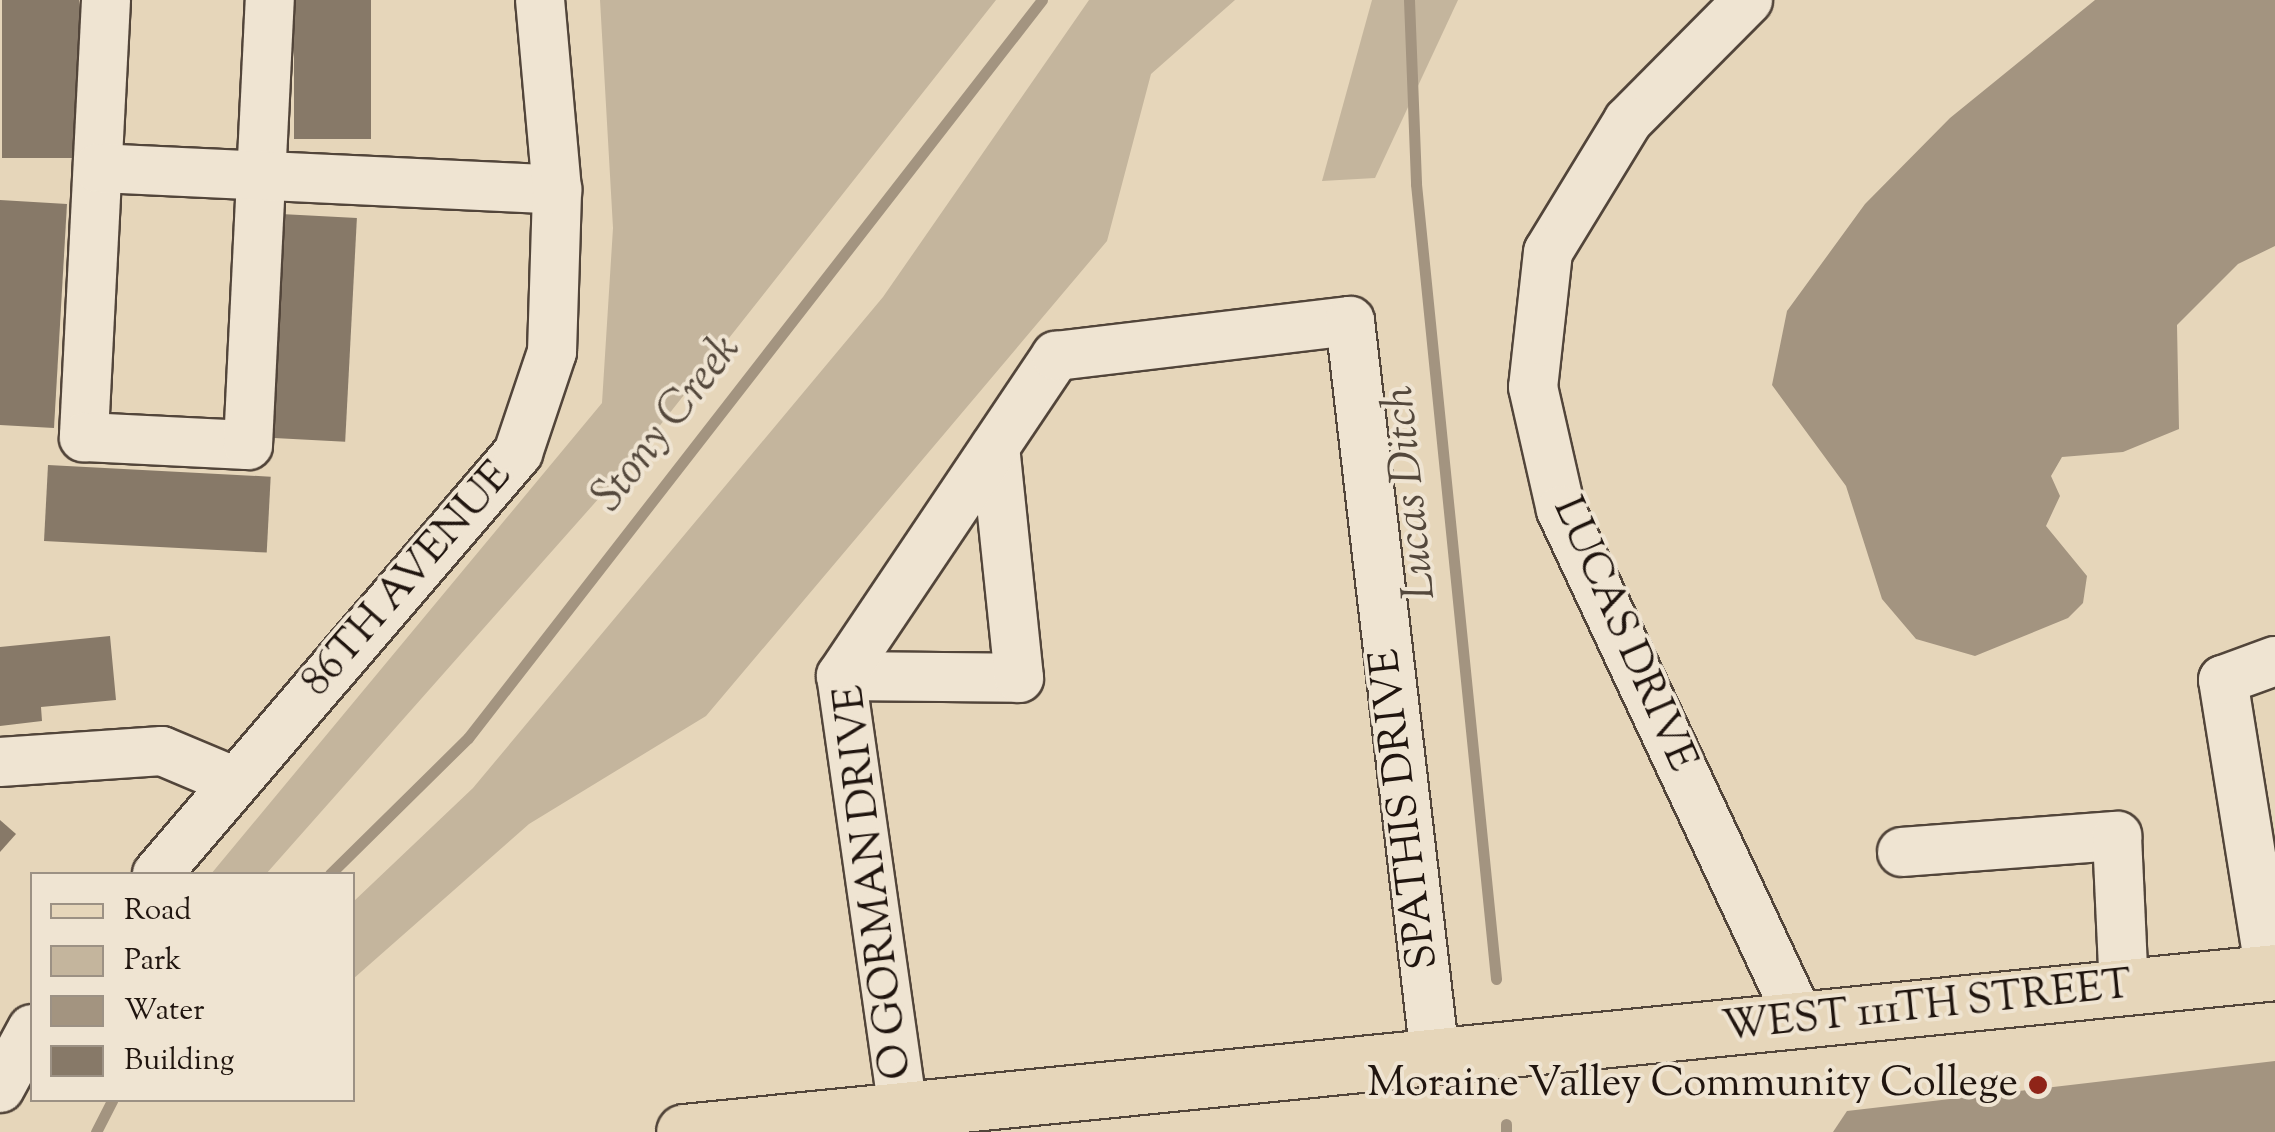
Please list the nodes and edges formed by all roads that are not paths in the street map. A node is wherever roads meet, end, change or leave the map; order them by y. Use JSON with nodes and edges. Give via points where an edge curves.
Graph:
{"nodes":[{"id":1,"x":106,"y":0,"type":"edge"},
{"id":2,"x":270,"y":0,"type":"edge"},
{"id":3,"x":540,"y":0,"type":"edge"},
{"id":4,"x":1748,"y":0,"type":"edge"},
{"id":5,"x":98,"y":168,"type":"junction"},
{"id":6,"x":262,"y":176,"type":"junction"},
{"id":7,"x":557,"y":190,"type":"junction"},
{"id":8,"x":1056,"y":356,"type":"joint"},
{"id":9,"x":995,"y":447,"type":"junction"},
{"id":10,"x":2275,"y":661,"type":"edge"},
{"id":11,"x":842,"y":676,"type":"junction"},
{"id":12,"x":0,"y":762,"type":"edge"},
{"id":13,"x":233,"y":781,"type":"junction"},
{"id":14,"x":1902,"y":852,"type":"dead end"},
{"id":15,"x":159,"y":872,"type":"edge"},
{"id":16,"x":2272,"y":972,"type":"edge"},
{"id":17,"x":2124,"y":988,"type":"junction"},
{"id":18,"x":1800,"y":1020,"type":"junction"},
{"id":19,"x":30,"y":1033,"type":"edge"},
{"id":20,"x":1435,"y":1057,"type":"junction"},
{"id":21,"x":0,"y":1088,"type":"edge"},
{"id":22,"x":903,"y":1110,"type":"junction"},
{"id":23,"x":684,"y":1132,"type":"edge"}],
"edges":[{"from":1,"to":5,"type":"street"},
{"from":2,"to":6,"type":"street"},
{"from":3,"to":7,"type":"street","name":"86TH AVENUE"},
{"from":4,"to":18,"type":"street","name":"LUCAS DRIVE","via":[[1628,120],[1548,252],[1533,388],[1562,510]]},
{"from":5,"to":6,"type":"street"},
{"from":5,"to":6,"type":"street","via":[[84,437],[248,446]]},
{"from":6,"to":7,"type":"street"},
{"from":7,"to":13,"type":"street","name":"86TH AVENUE","via":[[552,352],[518,453]]},
{"from":8,"to":9,"type":"street","name":"O GORMAN DRIVE"},
{"from":8,"to":20,"type":"street","name":"SPATHIS DRIVE","via":[[1350,321]]},
{"from":9,"to":11,"type":"street","name":"O GORMAN DRIVE"},
{"from":9,"to":11,"type":"street","via":[[1020,678]]},
{"from":10,"to":16,"type":"street","via":[[2223,680]]},
{"from":11,"to":22,"type":"street","name":"O GORMAN DRIVE"},
{"from":12,"to":13,"type":"street","via":[[162,751]]},
{"from":13,"to":15,"type":"street","name":"86TH AVENUE"},
{"from":14,"to":17,"type":"street","via":[[2118,836]]},
{"from":16,"to":17,"type":"main road","name":"WEST 111TH STREET"},
{"from":17,"to":18,"type":"main road","name":"WEST 111TH STREET"},
{"from":18,"to":20,"type":"main road","name":"WEST 111TH STREET"},
{"from":19,"to":21,"type":"street"},
{"from":20,"to":22,"type":"main road","name":"WEST 111TH STREET"},
{"from":22,"to":23,"type":"main road","name":"WEST 111TH STREET"}]}
